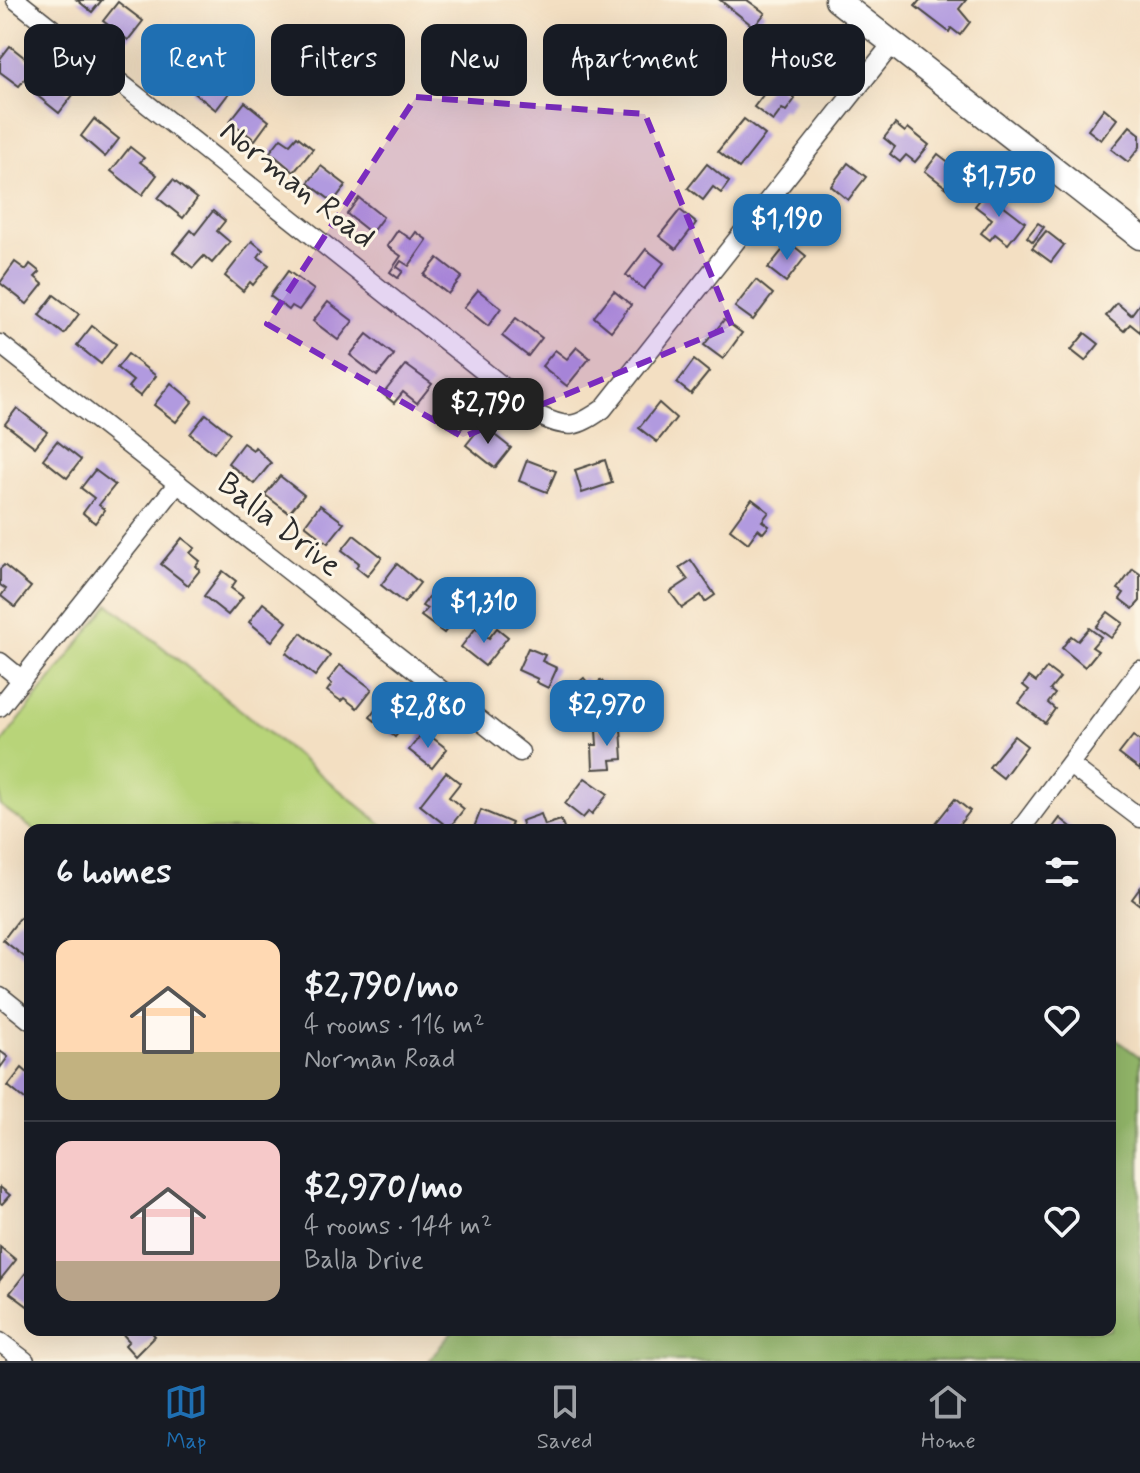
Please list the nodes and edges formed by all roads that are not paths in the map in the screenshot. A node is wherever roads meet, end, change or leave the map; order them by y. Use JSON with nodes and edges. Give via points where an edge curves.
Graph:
{"nodes":[{"id":1,"x":16,"y":0,"type":"edge"},
{"id":2,"x":837,"y":0,"type":"edge"},
{"id":3,"x":892,"y":44,"type":"junction"},
{"id":4,"x":1140,"y":237,"type":"edge"},
{"id":5,"x":0,"y":344,"type":"edge"},
{"id":6,"x":178,"y":483,"type":"junction"},
{"id":7,"x":0,"y":662,"type":"edge"},
{"id":8,"x":1140,"y":670,"type":"edge"},
{"id":9,"x":22,"y":680,"type":"junction"},
{"id":10,"x":0,"y":707,"type":"edge"},
{"id":11,"x":520,"y":752,"type":"dead end"},
{"id":12,"x":1070,"y":765,"type":"junction"},
{"id":13,"x":1140,"y":818,"type":"edge"},
{"id":14,"x":1025,"y":824,"type":"edge"},
{"id":15,"x":0,"y":996,"type":"edge"},
{"id":16,"x":24,"y":1015,"type":"edge"},
{"id":17,"x":0,"y":1342,"type":"edge"},
{"id":18,"x":25,"y":1361,"type":"edge"}],
"edges":[{"from":1,"to":3,"type":"street","name":"Norman Road","via":[[540,416],[558,425],[580,425],[603,409]]},
{"from":2,"to":3,"type":"main road"},
{"from":3,"to":4,"type":"main road"},
{"from":5,"to":6,"type":"street","name":"Balla Drive"},
{"from":6,"to":9,"type":"street"},
{"from":6,"to":11,"type":"street","name":"Balla Drive"},
{"from":7,"to":9,"type":"street"},
{"from":8,"to":12,"type":"street"},
{"from":9,"to":10,"type":"street"},
{"from":12,"to":13,"type":"street"},
{"from":12,"to":14,"type":"street"},
{"from":15,"to":16,"type":"street"},
{"from":17,"to":18,"type":"street"}]}
